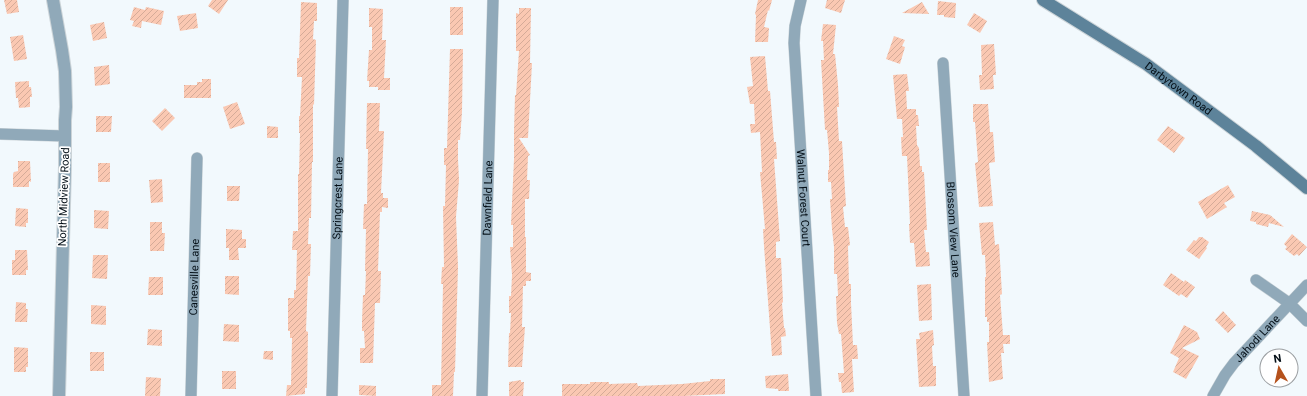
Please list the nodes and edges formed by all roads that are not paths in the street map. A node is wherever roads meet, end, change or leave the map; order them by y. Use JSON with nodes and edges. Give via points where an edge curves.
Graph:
{"nodes":[{"id":1,"x":52,"y":0,"type":"edge"},
{"id":2,"x":343,"y":0,"type":"edge"},
{"id":3,"x":493,"y":0,"type":"edge"},
{"id":4,"x":801,"y":0,"type":"edge"},
{"id":5,"x":1043,"y":0,"type":"edge"},
{"id":6,"x":943,"y":63,"type":"dead end"},
{"id":7,"x":0,"y":134,"type":"edge"},
{"id":8,"x":65,"y":136,"type":"junction"},
{"id":9,"x":197,"y":158,"type":"dead end"},
{"id":10,"x":1307,"y":188,"type":"edge"},
{"id":11,"x":1256,"y":280,"type":"dead end"},
{"id":12,"x":1307,"y":285,"type":"edge"},
{"id":13,"x":1289,"y":303,"type":"junction"},
{"id":14,"x":1307,"y":320,"type":"edge"},
{"id":15,"x":59,"y":396,"type":"edge"},
{"id":16,"x":191,"y":396,"type":"edge"},
{"id":17,"x":332,"y":396,"type":"edge"},
{"id":18,"x":482,"y":396,"type":"edge"},
{"id":19,"x":816,"y":396,"type":"edge"},
{"id":20,"x":964,"y":396,"type":"edge"},
{"id":21,"x":1213,"y":396,"type":"edge"}],
"edges":[{"from":1,"to":8,"type":"street","name":"North Midview Road","via":[[65,71]]},
{"from":2,"to":17,"type":"street","name":"Springcrest Lane"},
{"from":3,"to":18,"type":"street","name":"Dawnfield Lane"},
{"from":4,"to":19,"type":"street","name":"Walnut Forest Court","via":[[794,44]]},
{"from":5,"to":10,"type":"main road","name":"Darbytown Road","via":[[1146,64],[1250,141]]},
{"from":6,"to":20,"type":"street","name":"Blossom View Lane"},
{"from":7,"to":8,"type":"street"},
{"from":8,"to":15,"type":"street","name":"North Midview Road"},
{"from":9,"to":16,"type":"street","name":"Canesville Lane"},
{"from":11,"to":13,"type":"street"},
{"from":12,"to":13,"type":"street","name":"Jahodi Lane"},
{"from":13,"to":14,"type":"street"},
{"from":13,"to":21,"type":"street","name":"Jahodi Lane","via":[[1234,363]]}]}
